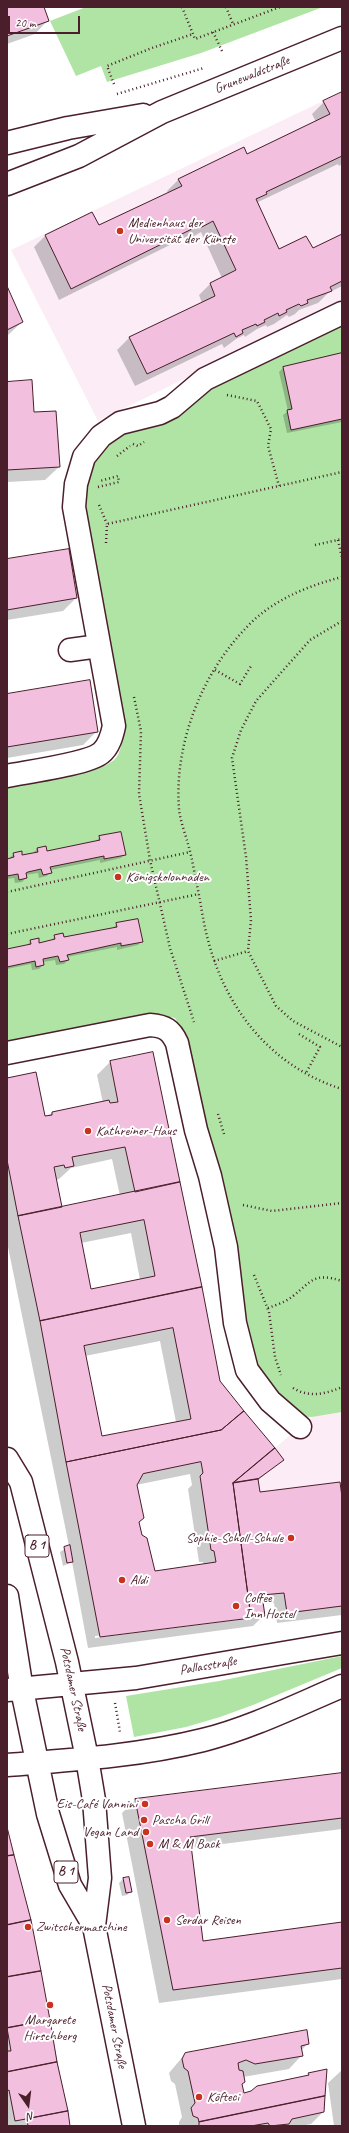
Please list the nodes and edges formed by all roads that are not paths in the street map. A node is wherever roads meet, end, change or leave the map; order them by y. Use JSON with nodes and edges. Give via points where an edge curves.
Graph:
{"nodes":[{"id":1,"x":342,"y":38,"type":"edge"},
{"id":2,"x":162,"y":112,"type":"junction"},
{"id":3,"x":7,"y":143,"type":"edge"},
{"id":4,"x":7,"y":184,"type":"edge"},
{"id":5,"x":342,"y":313,"type":"edge"},
{"id":6,"x":99,"y":646,"type":"junction"},
{"id":7,"x":70,"y":650,"type":"dead end"},
{"id":8,"x":7,"y":776,"type":"edge"},
{"id":9,"x":7,"y":1053,"type":"edge"},
{"id":10,"x":300,"y":1427,"type":"dead end"},
{"id":11,"x":7,"y":1460,"type":"edge"},
{"id":12,"x":7,"y":1596,"type":"edge"},
{"id":13,"x":342,"y":1643,"type":"edge"},
{"id":14,"x":73,"y":1686,"type":"junction"},
{"id":15,"x":342,"y":1686,"type":"edge"},
{"id":16,"x":14,"y":1690,"type":"edge"},
{"id":17,"x":87,"y":1758,"type":"junction"},
{"id":18,"x":37,"y":1762,"type":"junction"},
{"id":19,"x":7,"y":1764,"type":"edge"},
{"id":20,"x":94,"y":1926,"type":"junction"},
{"id":21,"x":134,"y":2126,"type":"edge"}],
"edges":[{"from":1,"to":2,"type":"main road","name":"Grunewaldstraße"},
{"from":2,"to":3,"type":"main road","name":"Grunewaldstraße","via":[[68,128]]},
{"from":2,"to":4,"type":"main road","name":"Grunewaldstraße","via":[[79,156]]},
{"from":5,"to":6,"type":"main road","via":[[205,379],[172,407],[160,413],[120,423],[101,436],[84,457],[68,507]]},
{"from":6,"to":7,"type":"main road"},
{"from":6,"to":8,"type":"main road","via":[[114,726],[112,738],[105,748],[101,753],[86,760]]},
{"from":9,"to":10,"type":"main road","via":[[150,1025],[160,1025],[174,1035],[226,1247],[235,1323],[247,1370],[270,1401]]},
{"from":11,"to":14,"type":"main road","name":"Potsdamer Straße","number":"B 1","via":[[20,1482]]},
{"from":12,"to":16,"type":"main road","name":"Potsdamer Straße","number":"B 1"},
{"from":13,"to":14,"type":"main road","name":"Pallasstraße","via":[[136,1678]]},
{"from":14,"to":16,"type":"main road","name":"Pallasstraße"},
{"from":14,"to":17,"type":"main road","name":"Potsdamer Straße","number":"B 1"},
{"from":15,"to":17,"type":"main road","via":[[259,1721],[204,1740],[160,1749]]},
{"from":16,"to":18,"type":"main road","name":"Potsdamer Straße","number":"B 1"},
{"from":17,"to":18,"type":"main road"},
{"from":17,"to":20,"type":"main road","name":"Potsdamer Straße","number":"B 1","via":[[94,1800],[100,1878]]},
{"from":18,"to":19,"type":"main road"},
{"from":18,"to":20,"type":"main road","name":"Potsdamer Straße","number":"B 1","via":[[48,1814],[70,1885]]},
{"from":20,"to":21,"type":"main road","name":"Potsdamer Straße","number":"B 1"}]}
